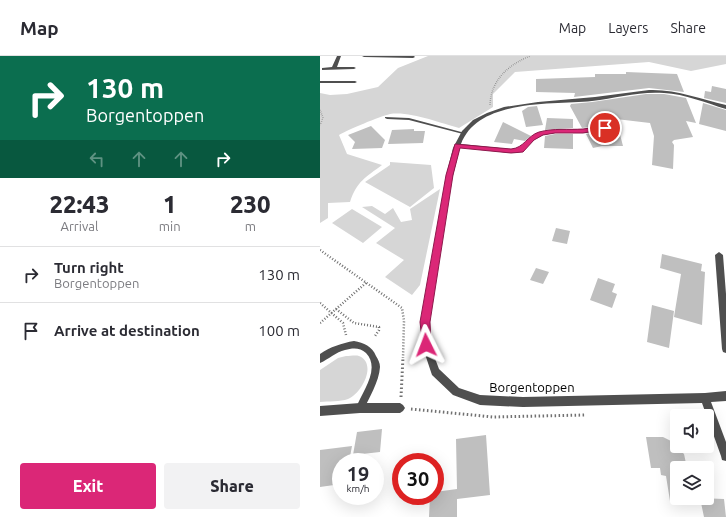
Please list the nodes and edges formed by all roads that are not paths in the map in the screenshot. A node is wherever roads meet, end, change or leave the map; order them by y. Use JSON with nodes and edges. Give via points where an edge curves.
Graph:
{"nodes":[{"id":1,"x":339,"y":56,"type":"edge"},
{"id":2,"x":364,"y":56,"type":"edge"},
{"id":3,"x":413,"y":57,"type":"dead end"},
{"id":4,"x":334,"y":68,"type":"junction"},
{"id":5,"x":354,"y":68,"type":"dead end"},
{"id":6,"x":324,"y":69,"type":"dead end"},
{"id":7,"x":320,"y":82,"type":"edge"},
{"id":8,"x":355,"y":82,"type":"dead end"},
{"id":9,"x":726,"y":106,"type":"edge"},
{"id":10,"x":387,"y":118,"type":"dead end"},
{"id":11,"x":605,"y":128,"type":"dead end"},
{"id":12,"x":463,"y":133,"type":"junction"},
{"id":13,"x":458,"y":145,"type":"junction"},
{"id":14,"x":719,"y":255,"type":"dead end"},
{"id":15,"x":726,"y":349,"type":"edge"},
{"id":16,"x":320,"y":359,"type":"edge"},
{"id":17,"x":726,"y":396,"type":"edge"},
{"id":18,"x":705,"y":398,"type":"junction"},
{"id":19,"x":360,"y":408,"type":"junction"},
{"id":20,"x":400,"y":408,"type":"road end"},
{"id":21,"x":320,"y":411,"type":"edge"},
{"id":22,"x":726,"y":456,"type":"edge"}],
"edges":[{"from":1,"to":4,"type":"street"},
{"from":2,"to":3,"type":"street"},
{"from":4,"to":5,"type":"street"},
{"from":4,"to":6,"type":"street"},
{"from":7,"to":8,"type":"street"},
{"from":9,"to":12,"type":"street","name":"Borgentoppen","via":[[659,91],[510,107],[491,113]]},
{"from":10,"to":12,"type":"lane","via":[[409,119]]},
{"from":11,"to":13,"type":"street","via":[[541,134],[521,150]]},
{"from":12,"to":13,"type":"street","name":"Borgentoppen"},
{"from":13,"to":18,"type":"street","name":"Borgentoppen","via":[[449,175],[425,322],[426,345],[435,372],[456,392],[480,400],[523,402]]},
{"from":14,"to":15,"type":"street"},
{"from":16,"to":19,"type":"lane","via":[[347,346],[363,347],[370,352],[376,366]]},
{"from":17,"to":18,"type":"street","name":"Borgentoppen"},
{"from":18,"to":22,"type":"street"},
{"from":19,"to":20,"type":"street"},
{"from":19,"to":21,"type":"street"}]}
